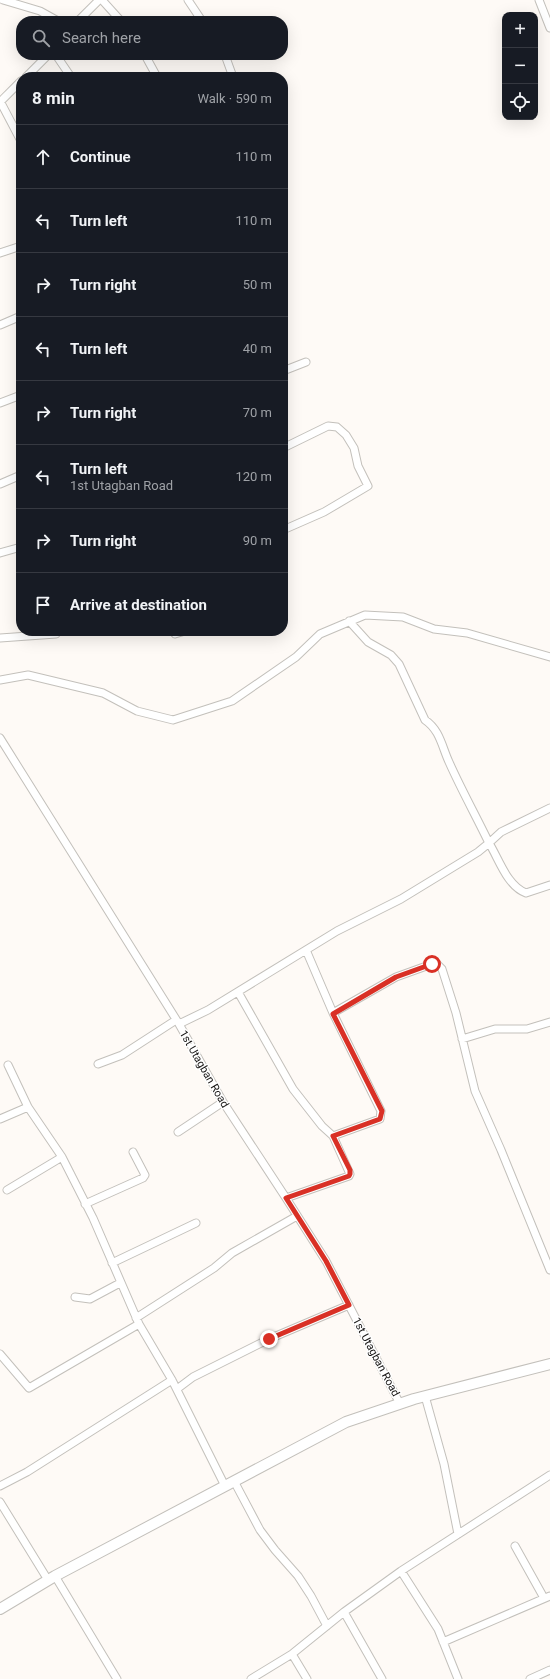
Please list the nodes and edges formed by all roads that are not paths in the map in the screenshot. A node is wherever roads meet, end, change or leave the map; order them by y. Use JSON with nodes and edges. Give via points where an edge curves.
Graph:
{"nodes":[{"id":1,"x":3,"y":0,"type":"edge"},
{"id":2,"x":101,"y":0,"type":"edge"},
{"id":3,"x":188,"y":0,"type":"edge"},
{"id":4,"x":539,"y":0,"type":"edge"},
{"id":5,"x":49,"y":16,"type":"edge"},
{"id":6,"x":83,"y":16,"type":"edge"},
{"id":7,"x":116,"y":16,"type":"edge"},
{"id":8,"x":199,"y":16,"type":"edge"},
{"id":9,"x":550,"y":28,"type":"edge"},
{"id":10,"x":43,"y":60,"type":"edge"},
{"id":11,"x":59,"y":60,"type":"edge"},
{"id":12,"x":148,"y":60,"type":"edge"},
{"id":13,"x":227,"y":60,"type":"edge"},
{"id":14,"x":31,"y":72,"type":"edge"},
{"id":15,"x":68,"y":72,"type":"edge"},
{"id":16,"x":154,"y":72,"type":"edge"},
{"id":17,"x":231,"y":72,"type":"edge"},
{"id":18,"x":16,"y":86,"type":"edge"},
{"id":19,"x":0,"y":101,"type":"edge"},
{"id":20,"x":16,"y":131,"type":"edge"},
{"id":21,"x":16,"y":248,"type":"edge"},
{"id":22,"x":0,"y":253,"type":"edge"},
{"id":23,"x":16,"y":318,"type":"edge"},
{"id":24,"x":0,"y":325,"type":"edge"},
{"id":25,"x":306,"y":362,"type":"dead end"},
{"id":26,"x":288,"y":369,"type":"edge"},
{"id":27,"x":16,"y":397,"type":"edge"},
{"id":28,"x":0,"y":403,"type":"edge"},
{"id":29,"x":288,"y":446,"type":"edge"},
{"id":30,"x":16,"y":477,"type":"edge"},
{"id":31,"x":0,"y":484,"type":"edge"},
{"id":32,"x":288,"y":528,"type":"edge"},
{"id":33,"x":16,"y":548,"type":"edge"},
{"id":34,"x":0,"y":553,"type":"edge"},
{"id":35,"x":349,"y":621,"type":"junction"},
{"id":36,"x":28,"y":636,"type":"edge"},
{"id":37,"x":0,"y":638,"type":"edge"},
{"id":38,"x":550,"y":657,"type":"edge"},
{"id":39,"x":0,"y":680,"type":"edge"},
{"id":40,"x":0,"y":738,"type":"edge"},
{"id":41,"x":550,"y":808,"type":"edge"},
{"id":42,"x":489,"y":842,"type":"junction"},
{"id":43,"x":550,"y":885,"type":"edge"},
{"id":44,"x":306,"y":950,"type":"junction"},
{"id":45,"x":238,"y":992,"type":"junction"},
{"id":46,"x":333,"y":1014,"type":"junction"},
{"id":47,"x":177,"y":1022,"type":"junction"},
{"id":48,"x":550,"y":1022,"type":"edge"},
{"id":49,"x":462,"y":1039,"type":"junction"},
{"id":50,"x":98,"y":1064,"type":"dead end"},
{"id":51,"x":8,"y":1065,"type":"dead end"},
{"id":52,"x":223,"y":1102,"type":"junction"},
{"id":53,"x":28,"y":1107,"type":"junction"},
{"id":54,"x":0,"y":1119,"type":"edge"},
{"id":55,"x":178,"y":1132,"type":"dead end"},
{"id":56,"x":333,"y":1136,"type":"junction"},
{"id":57,"x":133,"y":1152,"type":"dead end"},
{"id":58,"x":62,"y":1157,"type":"junction"},
{"id":59,"x":7,"y":1190,"type":"dead end"},
{"id":60,"x":286,"y":1198,"type":"junction"},
{"id":61,"x":85,"y":1204,"type":"junction"},
{"id":62,"x":297,"y":1216,"type":"junction"},
{"id":63,"x":196,"y":1223,"type":"dead end"},
{"id":64,"x":112,"y":1263,"type":"junction"},
{"id":65,"x":550,"y":1270,"type":"edge"},
{"id":66,"x":120,"y":1283,"type":"junction"},
{"id":67,"x":75,"y":1297,"type":"dead end"},
{"id":68,"x":349,"y":1305,"type":"junction"},
{"id":69,"x":137,"y":1321,"type":"junction"},
{"id":70,"x":0,"y":1354,"type":"edge"},
{"id":71,"x":550,"y":1364,"type":"edge"},
{"id":72,"x":172,"y":1380,"type":"junction"},
{"id":73,"x":177,"y":1389,"type":"junction"},
{"id":74,"x":426,"y":1396,"type":"junction"},
{"id":75,"x":400,"y":1404,"type":"junction"},
{"id":76,"x":550,"y":1475,"type":"edge"},
{"id":77,"x":234,"y":1481,"type":"junction"},
{"id":78,"x":0,"y":1486,"type":"edge"},
{"id":79,"x":225,"y":1486,"type":"junction"},
{"id":80,"x":0,"y":1502,"type":"edge"},
{"id":81,"x":458,"y":1534,"type":"junction"},
{"id":82,"x":515,"y":1546,"type":"dead end"},
{"id":83,"x":401,"y":1572,"type":"junction"},
{"id":84,"x":51,"y":1578,"type":"junction"},
{"id":85,"x":547,"y":1597,"type":"edge"},
{"id":86,"x":0,"y":1609,"type":"edge"},
{"id":87,"x":344,"y":1612,"type":"junction"},
{"id":88,"x":327,"y":1626,"type":"junction"},
{"id":89,"x":443,"y":1642,"type":"junction"},
{"id":90,"x":292,"y":1654,"type":"junction"},
{"id":91,"x":550,"y":1670,"type":"edge"},
{"id":92,"x":117,"y":1679,"type":"edge"},
{"id":93,"x":251,"y":1679,"type":"edge"},
{"id":94,"x":307,"y":1679,"type":"edge"},
{"id":95,"x":382,"y":1679,"type":"edge"},
{"id":96,"x":458,"y":1679,"type":"edge"},
{"id":97,"x":530,"y":1679,"type":"edge"}],
"edges":[{"from":1,"to":5,"type":"street"},
{"from":2,"to":6,"type":"street"},
{"from":2,"to":7,"type":"street"},
{"from":3,"to":8,"type":"street"},
{"from":4,"to":9,"type":"street"},
{"from":10,"to":14,"type":"street"},
{"from":11,"to":15,"type":"street"},
{"from":12,"to":16,"type":"street"},
{"from":13,"to":17,"type":"street"},
{"from":18,"to":19,"type":"street"},
{"from":19,"to":20,"type":"street"},
{"from":21,"to":22,"type":"street"},
{"from":23,"to":24,"type":"street"},
{"from":25,"to":26,"type":"street"},
{"from":27,"to":28,"type":"street"},
{"from":29,"to":32,"type":"street","via":[[328,426],[337,427],[354,448],[358,466],[368,486],[324,512]]},
{"from":30,"to":31,"type":"street"},
{"from":33,"to":34,"type":"street"},
{"from":35,"to":38,"type":"street","via":[[365,615],[402,616],[434,629],[467,633]]},
{"from":35,"to":39,"type":"street","via":[[320,634],[296,657],[232,701],[172,720],[138,711],[103,693],[28,675]]},
{"from":35,"to":42,"type":"street","via":[[368,642],[391,655],[399,664],[426,720],[433,725],[440,738],[448,761]]},
{"from":36,"to":37,"type":"street"},
{"from":40,"to":47,"type":"street","name":"1st Utagban Road"},
{"from":41,"to":42,"type":"street","via":[[501,832]]},
{"from":42,"to":43,"type":"street","via":[[513,885],[520,891],[526,893]]},
{"from":42,"to":44,"type":"street","via":[[478,852],[401,899],[336,931]]},
{"from":44,"to":45,"type":"street"},
{"from":44,"to":46,"type":"street"},
{"from":45,"to":47,"type":"street","via":[[208,1010]]},
{"from":45,"to":56,"type":"street","via":[[293,1089]]},
{"from":46,"to":49,"type":"street","via":[[396,977],[432,964],[438,965],[442,969]]},
{"from":46,"to":56,"type":"street","via":[[382,1111],[380,1119]]},
{"from":47,"to":50,"type":"street","via":[[122,1055]]},
{"from":47,"to":52,"type":"street","name":"1st Utagban Road"},
{"from":48,"to":49,"type":"street","via":[[527,1029],[494,1029]]},
{"from":49,"to":65,"type":"street","via":[[475,1092]]},
{"from":51,"to":53,"type":"street"},
{"from":52,"to":55,"type":"street"},
{"from":52,"to":60,"type":"street","name":"1st Utagban Road"},
{"from":53,"to":54,"type":"street"},
{"from":53,"to":58,"type":"street"},
{"from":56,"to":60,"type":"street","via":[[349,1176]]},
{"from":57,"to":61,"type":"street","via":[[145,1175],[144,1178]]},
{"from":58,"to":59,"type":"street"},
{"from":58,"to":61,"type":"street"},
{"from":60,"to":62,"type":"street","name":"1st Utagban Road"},
{"from":61,"to":64,"type":"street"},
{"from":62,"to":68,"type":"street","name":"1st Utagban Road","via":[[326,1261]]},
{"from":62,"to":69,"type":"street","via":[[232,1253]]},
{"from":63,"to":64,"type":"street"},
{"from":64,"to":66,"type":"street"},
{"from":66,"to":67,"type":"street","via":[[90,1299]]},
{"from":66,"to":69,"type":"street"},
{"from":68,"to":73,"type":"street","via":[[262,1342],[193,1377]]},
{"from":68,"to":75,"type":"street","name":"1st Utagban Road"},
{"from":69,"to":70,"type":"street","via":[[29,1388]]},
{"from":69,"to":72,"type":"street"},
{"from":71,"to":74,"type":"main road"},
{"from":72,"to":73,"type":"street"},
{"from":72,"to":78,"type":"street","via":[[27,1472]]},
{"from":73,"to":79,"type":"street"},
{"from":74,"to":75,"type":"main road"},
{"from":74,"to":81,"type":"street","via":[[444,1464]]},
{"from":75,"to":77,"type":"main road","via":[[346,1422]]},
{"from":76,"to":81,"type":"street"},
{"from":77,"to":79,"type":"main road"},
{"from":77,"to":88,"type":"street","via":[[260,1530],[298,1576]]},
{"from":79,"to":84,"type":"main road"},
{"from":80,"to":84,"type":"street"},
{"from":81,"to":83,"type":"street"},
{"from":82,"to":85,"type":"street"},
{"from":83,"to":87,"type":"street"},
{"from":83,"to":89,"type":"street","via":[[438,1629]]},
{"from":84,"to":86,"type":"main road"},
{"from":84,"to":92,"type":"street"},
{"from":85,"to":89,"type":"street"},
{"from":87,"to":88,"type":"street"},
{"from":87,"to":95,"type":"street"},
{"from":88,"to":90,"type":"street"},
{"from":89,"to":96,"type":"street"},
{"from":90,"to":93,"type":"street"},
{"from":90,"to":94,"type":"street"},
{"from":91,"to":97,"type":"street"}]}
